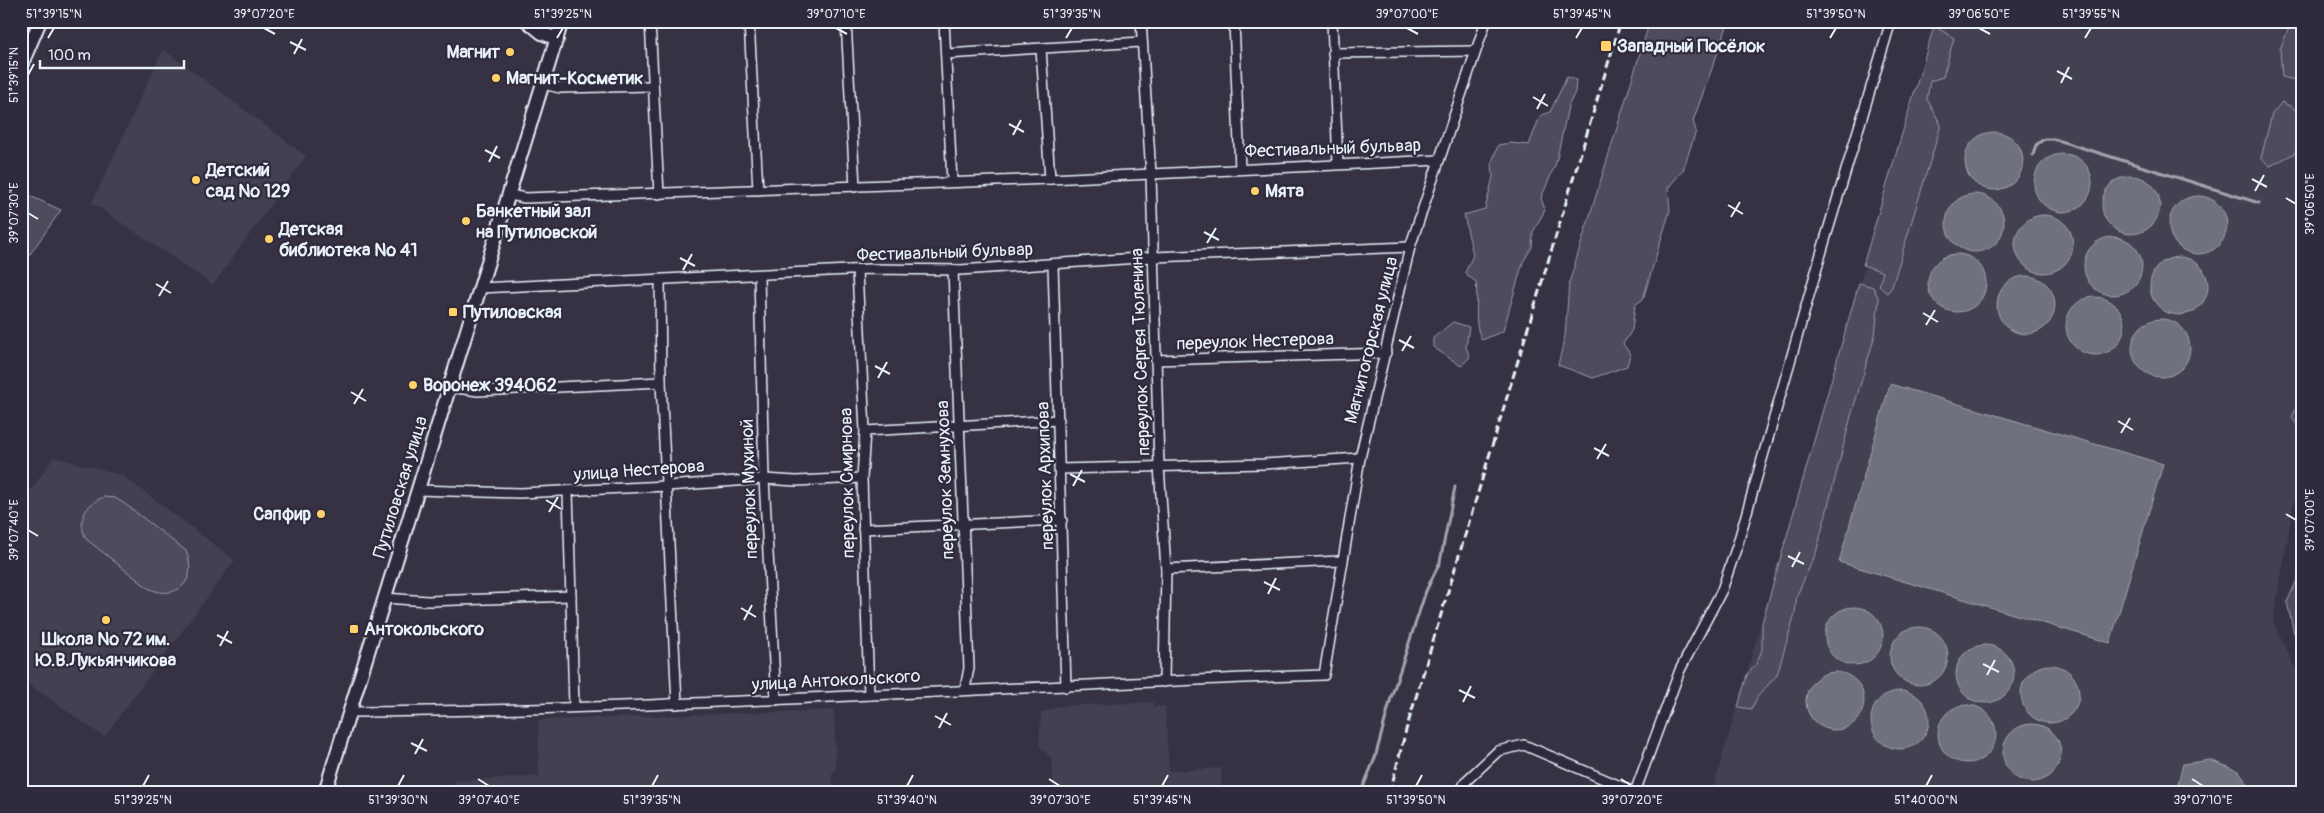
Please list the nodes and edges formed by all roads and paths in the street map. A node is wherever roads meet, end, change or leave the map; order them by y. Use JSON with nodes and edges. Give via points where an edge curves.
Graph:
{"nodes":[{"id":1,"x":40,"y":21,"type":"edge"},
{"id":2,"x":527,"y":21,"type":"edge"},
{"id":3,"x":562,"y":21,"type":"edge"},
{"id":4,"x":650,"y":21,"type":"edge"},
{"id":5,"x":749,"y":21,"type":"edge"},
{"id":6,"x":846,"y":21,"type":"edge"},
{"id":7,"x":944,"y":21,"type":"edge"},
{"id":8,"x":1141,"y":21,"type":"edge"},
{"id":9,"x":1234,"y":21,"type":"edge"},
{"id":10,"x":1332,"y":21,"type":"edge"},
{"id":11,"x":1486,"y":21,"type":"edge"},
{"id":12,"x":1891,"y":21,"type":"edge"},
{"id":13,"x":557,"y":39,"type":"junction"},
{"id":14,"x":1142,"y":42,"type":"junction"},
{"id":15,"x":1041,"y":49,"type":"junction"},
{"id":16,"x":1475,"y":51,"type":"junction"},
{"id":17,"x":1333,"y":52,"type":"junction"},
{"id":18,"x":946,"y":54,"type":"junction"},
{"id":19,"x":21,"y":66,"type":"edge"},
{"id":20,"x":543,"y":84,"type":"junction"},
{"id":21,"x":653,"y":86,"type":"junction"},
{"id":22,"x":1439,"y":160,"type":"junction"},
{"id":23,"x":1338,"y":164,"type":"junction"},
{"id":24,"x":1240,"y":168,"type":"junction"},
{"id":25,"x":1151,"y":174,"type":"junction"},
{"id":26,"x":1050,"y":179,"type":"junction"},
{"id":27,"x":952,"y":182,"type":"junction"},
{"id":28,"x":855,"y":187,"type":"junction"},
{"id":29,"x":758,"y":190,"type":"junction"},
{"id":30,"x":659,"y":194,"type":"junction"},
{"id":31,"x":510,"y":195,"type":"junction"},
{"id":32,"x":1410,"y":247,"type":"junction"},
{"id":33,"x":1154,"y":257,"type":"junction"},
{"id":34,"x":1053,"y":265,"type":"junction"},
{"id":35,"x":953,"y":270,"type":"junction"},
{"id":36,"x":857,"y":271,"type":"junction"},
{"id":37,"x":759,"y":276,"type":"junction"},
{"id":38,"x":660,"y":281,"type":"junction"},
{"id":39,"x":480,"y":288,"type":"junction"},
{"id":40,"x":1386,"y":353,"type":"junction"},
{"id":41,"x":1156,"y":360,"type":"junction"},
{"id":42,"x":661,"y":382,"type":"junction"},
{"id":43,"x":449,"y":388,"type":"junction"},
{"id":44,"x":1059,"y":420,"type":"junction"},
{"id":45,"x":960,"y":425,"type":"junction"},
{"id":46,"x":865,"y":431,"type":"junction"},
{"id":47,"x":1360,"y":458,"type":"junction"},
{"id":48,"x":1159,"y":466,"type":"junction"},
{"id":49,"x":1059,"y":469,"type":"junction"},
{"id":50,"x":862,"y":478,"type":"junction"},
{"id":51,"x":764,"y":479,"type":"junction"},
{"id":52,"x":667,"y":486,"type":"junction"},
{"id":53,"x":418,"y":490,"type":"junction"},
{"id":54,"x":568,"y":491,"type":"junction"},
{"id":55,"x":1062,"y":520,"type":"junction"},
{"id":56,"x":962,"y":523,"type":"junction"},
{"id":57,"x":863,"y":529,"type":"junction"},
{"id":58,"x":1341,"y":561,"type":"junction"},
{"id":59,"x":1166,"y":568,"type":"junction"},
{"id":60,"x":571,"y":596,"type":"junction"},
{"id":61,"x":384,"y":598,"type":"junction"},
{"id":62,"x":1324,"y":676,"type":"joint"},
{"id":63,"x":1164,"y":682,"type":"junction"},
{"id":64,"x":1066,"y":687,"type":"junction"},
{"id":65,"x":965,"y":689,"type":"junction"},
{"id":66,"x":869,"y":695,"type":"junction"},
{"id":67,"x":776,"y":700,"type":"junction"},
{"id":68,"x":677,"y":704,"type":"junction"},
{"id":69,"x":574,"y":707,"type":"junction"},
{"id":70,"x":349,"y":712,"type":"junction"},
{"id":71,"x":325,"y":792,"type":"edge"},
{"id":72,"x":1460,"y":792,"type":"edge"},
{"id":73,"x":1634,"y":792,"type":"edge"}],
"edges":[{"from":1,"to":19,"type":"street"},
{"from":2,"to":13,"type":"street","via":[[542,33]]},
{"from":3,"to":13,"type":"street","name":"Путиловская улица"},
{"from":4,"to":21,"type":"street"},
{"from":5,"to":29,"type":"street"},
{"from":6,"to":28,"type":"street"},
{"from":7,"to":18,"type":"street"},
{"from":8,"to":14,"type":"street","name":"переулок Сергея Тюленина"},
{"from":9,"to":24,"type":"street"},
{"from":10,"to":17,"type":"street"},
{"from":11,"to":16,"type":"street","name":"Магнитогорская улица"},
{"from":12,"to":73,"type":"street","via":[[1738,543],[1722,590],[1680,670]]},
{"from":13,"to":20,"type":"street","name":"Путиловская улица"},
{"from":14,"to":15,"type":"street"},
{"from":14,"to":25,"type":"street","name":"переулок Сергея Тюленина"},
{"from":15,"to":18,"type":"street"},
{"from":15,"to":26,"type":"street"},
{"from":16,"to":17,"type":"street"},
{"from":16,"to":22,"type":"street","name":"Магнитогорская улица"},
{"from":17,"to":23,"type":"street"},
{"from":18,"to":27,"type":"street"},
{"from":20,"to":21,"type":"street","via":[[560,88]]},
{"from":20,"to":31,"type":"street","name":"Путиловская улица"},
{"from":21,"to":30,"type":"street"},
{"from":22,"to":23,"type":"street","name":"Фестивальный бульвар"},
{"from":22,"to":32,"type":"street","name":"Магнитогорская улица"},
{"from":23,"to":24,"type":"street","name":"Фестивальный бульвар"},
{"from":24,"to":25,"type":"street","name":"Фестивальный бульвар"},
{"from":25,"to":26,"type":"street","name":"Фестивальный бульвар"},
{"from":25,"to":33,"type":"street","name":"переулок Сергея Тюленина"},
{"from":26,"to":27,"type":"street","name":"Фестивальный бульвар"},
{"from":27,"to":28,"type":"street","name":"Фестивальный бульвар"},
{"from":28,"to":29,"type":"street","name":"Фестивальный бульвар"},
{"from":29,"to":30,"type":"street","name":"Фестивальный бульвар"},
{"from":30,"to":31,"type":"street","name":"Фестивальный бульвар","via":[[525,198]]},
{"from":31,"to":39,"type":"street","name":"Путиловская улица"},
{"from":32,"to":33,"type":"street","name":"Фестивальный бульвар"},
{"from":32,"to":40,"type":"street","name":"Магнитогорская улица"},
{"from":33,"to":34,"type":"street","name":"Фестивальный бульвар"},
{"from":33,"to":41,"type":"street","name":"переулок Сергея Тюленина"},
{"from":34,"to":35,"type":"street","name":"Фестивальный бульвар"},
{"from":34,"to":44,"type":"street","name":"переулок Архипова"},
{"from":35,"to":36,"type":"street","name":"Фестивальный бульвар"},
{"from":35,"to":45,"type":"street","name":"переулок Земнухова"},
{"from":36,"to":37,"type":"street","name":"Фестивальный бульвар"},
{"from":36,"to":46,"type":"street","name":"переулок Смирнова"},
{"from":37,"to":38,"type":"street","name":"Фестивальный бульвар"},
{"from":37,"to":51,"type":"street","name":"переулок Мухиной"},
{"from":38,"to":39,"type":"street","name":"Фестивальный бульвар"},
{"from":38,"to":42,"type":"street"},
{"from":39,"to":43,"type":"street","name":"Путиловская улица"},
{"from":40,"to":41,"type":"street","name":"переулок Нестерова"},
{"from":40,"to":47,"type":"street","name":"Магнитогорская улица"},
{"from":41,"to":48,"type":"street","name":"переулок Сергея Тюленина"},
{"from":42,"to":43,"type":"street","via":[[478,391]]},
{"from":42,"to":52,"type":"street"},
{"from":43,"to":53,"type":"street","name":"Путиловская улица"},
{"from":44,"to":45,"type":"street"},
{"from":44,"to":49,"type":"street","name":"переулок Архипова"},
{"from":45,"to":46,"type":"street"},
{"from":45,"to":56,"type":"street","name":"переулок Земнухова"},
{"from":46,"to":50,"type":"street","name":"переулок Смирнова"},
{"from":47,"to":48,"type":"street"},
{"from":47,"to":58,"type":"street","name":"Магнитогорская улица"},
{"from":48,"to":49,"type":"street"},
{"from":48,"to":59,"type":"street","name":"переулок Сергея Тюленина"},
{"from":49,"to":55,"type":"street","name":"переулок Архипова"},
{"from":50,"to":51,"type":"street","name":"улица Нестерова"},
{"from":50,"to":57,"type":"street","name":"переулок Смирнова"},
{"from":51,"to":52,"type":"street","name":"улица Нестерова"},
{"from":51,"to":67,"type":"street","name":"переулок Мухиной"},
{"from":52,"to":54,"type":"street","name":"улица Нестерова"},
{"from":52,"to":68,"type":"street"},
{"from":53,"to":54,"type":"street","name":"улица Нестерова"},
{"from":53,"to":61,"type":"street","name":"Путиловская улица"},
{"from":54,"to":60,"type":"street"},
{"from":55,"to":56,"type":"street"},
{"from":55,"to":64,"type":"street","name":"переулок Архипова"},
{"from":56,"to":57,"type":"street"},
{"from":56,"to":65,"type":"street","name":"переулок Земнухова","via":[[969,668]]},
{"from":57,"to":66,"type":"street","name":"переулок Смирнова"},
{"from":58,"to":59,"type":"street"},
{"from":58,"to":62,"type":"street","name":"Магнитогорская улица"},
{"from":59,"to":63,"type":"street","name":"переулок Сергея Тюленина"},
{"from":60,"to":61,"type":"street","via":[[428,602]]},
{"from":60,"to":69,"type":"street"},
{"from":61,"to":70,"type":"street","name":"Путиловская улица"},
{"from":62,"to":63,"type":"street","name":"улица Антокольского"},
{"from":63,"to":64,"type":"street","name":"улица Антокольского"},
{"from":64,"to":65,"type":"street","name":"улица Антокольского"},
{"from":65,"to":66,"type":"street","name":"улица Антокольского"},
{"from":66,"to":67,"type":"street","name":"улица Антокольского"},
{"from":67,"to":68,"type":"street","name":"улица Антокольского"},
{"from":68,"to":69,"type":"street","name":"улица Антокольского"},
{"from":69,"to":70,"type":"street","name":"улица Антокольского"},
{"from":70,"to":71,"type":"street","name":"Путиловская улица"},
{"from":72,"to":73,"type":"street","via":[[1466,781],[1498,751],[1524,745]]}]}
